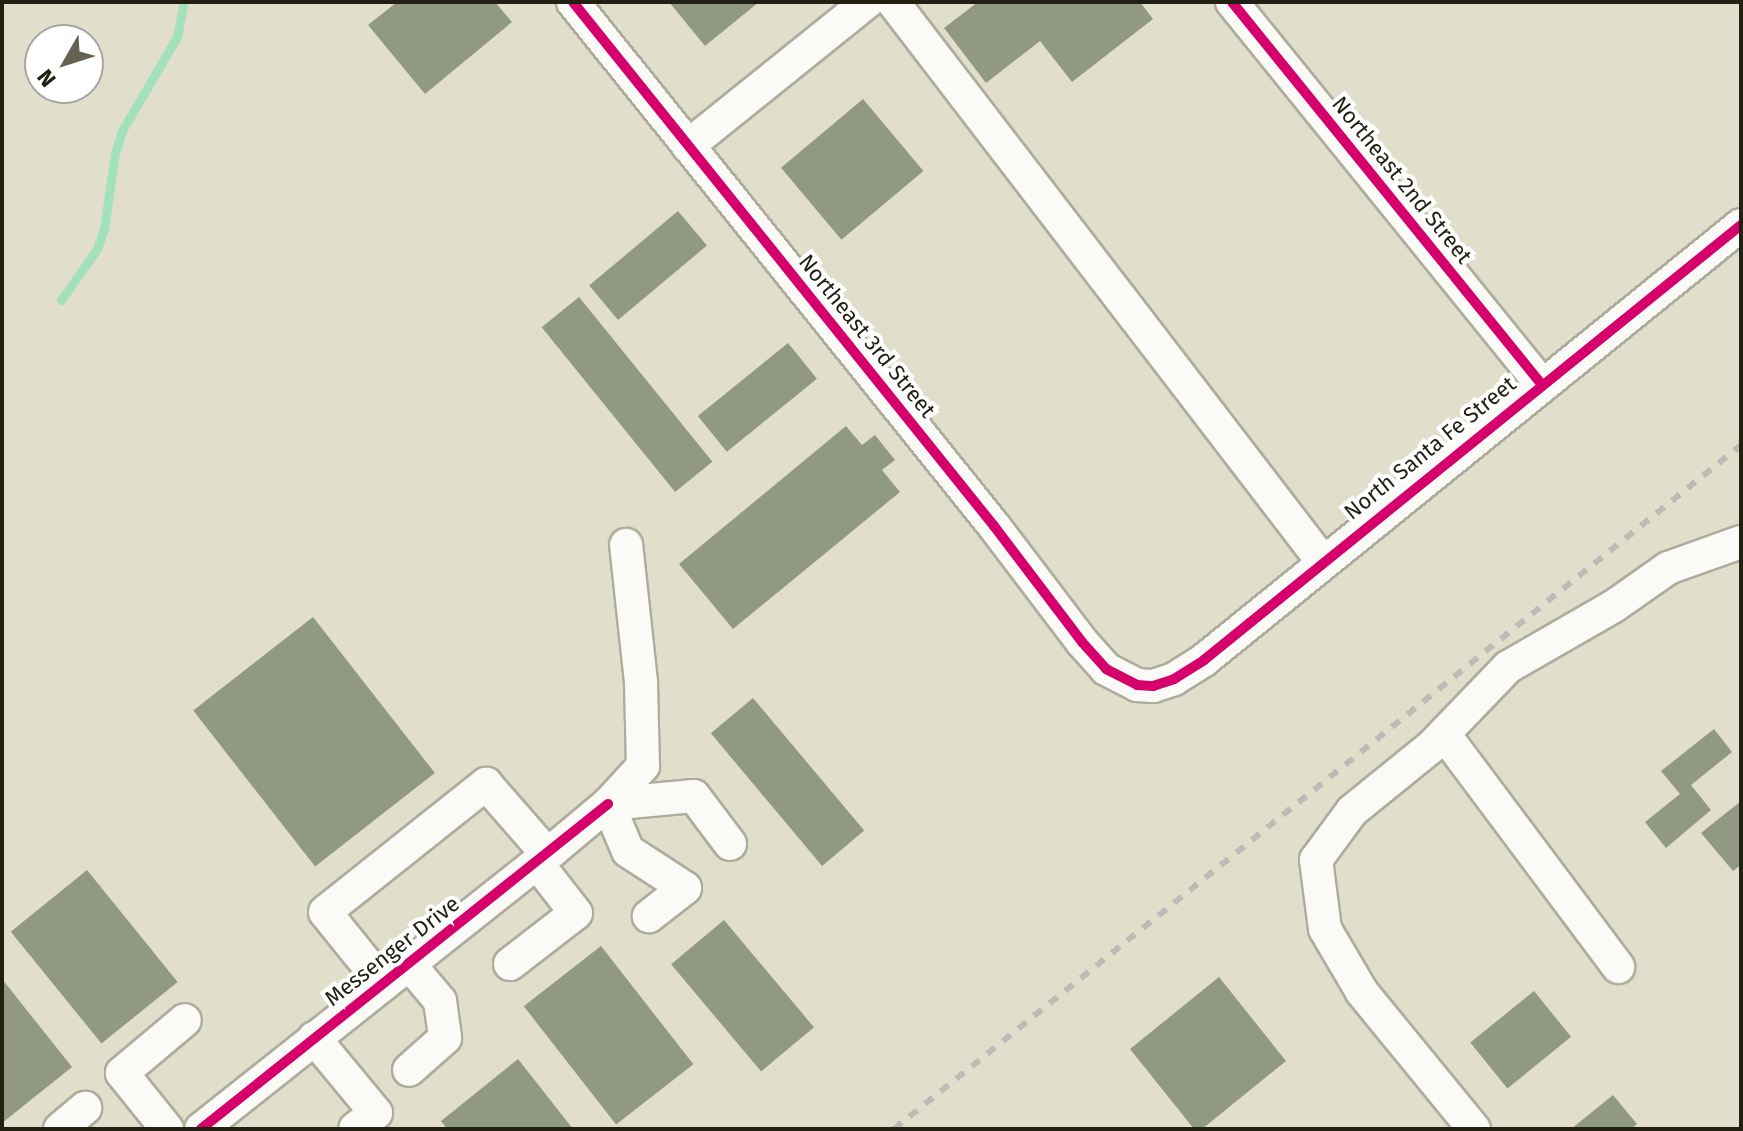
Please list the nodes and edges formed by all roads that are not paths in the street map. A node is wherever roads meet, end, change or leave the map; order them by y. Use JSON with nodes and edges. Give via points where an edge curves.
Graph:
{"nodes":[{"id":1,"x":573,"y":2,"type":"edge"},
{"id":2,"x":893,"y":2,"type":"edge"},
{"id":3,"x":1232,"y":2,"type":"edge"},
{"id":4,"x":852,"y":7,"type":"edge"},
{"id":5,"x":688,"y":146,"type":"junction"},
{"id":6,"x":1741,"y":225,"type":"edge"},
{"id":7,"x":1541,"y":383,"type":"junction"},
{"id":8,"x":1741,"y":542,"type":"edge"},
{"id":9,"x":626,"y":545,"type":"dead end"},
{"id":10,"x":1323,"y":562,"type":"junction"},
{"id":11,"x":1137,"y":685,"type":"joint"},
{"id":12,"x":1444,"y":734,"type":"junction"},
{"id":13,"x":608,"y":804,"type":"junction"},
{"id":14,"x":730,"y":844,"type":"dead end"},
{"id":15,"x":542,"y":858,"type":"junction"},
{"id":16,"x":649,"y":916,"type":"dead end"},
{"id":17,"x":409,"y":964,"type":"junction"},
{"id":18,"x":510,"y":964,"type":"dead end"},
{"id":19,"x":1618,"y":967,"type":"dead end"},
{"id":20,"x":383,"y":984,"type":"junction"},
{"id":21,"x":185,"y":1020,"type":"dead end"},
{"id":22,"x":314,"y":1038,"type":"junction"},
{"id":23,"x":409,"y":1070,"type":"dead end"},
{"id":24,"x":85,"y":1108,"type":"dead end"},
{"id":25,"x":211,"y":1126,"type":"edge"},
{"id":26,"x":60,"y":1129,"type":"edge"},
{"id":27,"x":167,"y":1129,"type":"edge"},
{"id":28,"x":355,"y":1129,"type":"edge"},
{"id":29,"x":1474,"y":1129,"type":"edge"}],
"edges":[{"from":1,"to":5,"type":"street","name":"Northeast 3rd Street"},
{"from":2,"to":10,"type":"street"},
{"from":3,"to":7,"type":"street","name":"Northeast 2nd Street"},
{"from":4,"to":5,"type":"street"},
{"from":5,"to":11,"type":"street","name":"Northeast 3rd Street","via":[[1082,642],[1106,669]]},
{"from":6,"to":7,"type":"street","name":"North Santa Fe Street"},
{"from":7,"to":10,"type":"street","name":"North Santa Fe Street"},
{"from":8,"to":12,"type":"street","via":[[1668,568],[1508,667]]},
{"from":9,"to":13,"type":"street","name":"Messenger Drive","via":[[641,682],[643,766]]},
{"from":10,"to":11,"type":"street","name":"North Santa Fe Street","via":[[1204,660],[1174,679]]},
{"from":12,"to":19,"type":"street"},
{"from":12,"to":29,"type":"street","via":[[1352,811],[1316,860],[1325,929],[1362,992]]},
{"from":13,"to":14,"type":"street","via":[[694,796]]},
{"from":13,"to":15,"type":"street","name":"Messenger Drive"},
{"from":13,"to":16,"type":"street","via":[[628,851],[685,888]]},
{"from":15,"to":17,"type":"street","name":"Messenger Drive"},
{"from":15,"to":18,"type":"street","via":[[576,913]]},
{"from":15,"to":20,"type":"street","via":[[486,784],[325,912]]},
{"from":17,"to":20,"type":"street","name":"Messenger Drive"},
{"from":17,"to":23,"type":"street","via":[[440,1001],[445,1038]]},
{"from":20,"to":22,"type":"street","name":"Messenger Drive"},
{"from":21,"to":27,"type":"street","via":[[122,1073]]},
{"from":22,"to":25,"type":"street","name":"Messenger Drive"},
{"from":22,"to":28,"type":"street","via":[[376,1113]]},
{"from":24,"to":26,"type":"street"}]}
